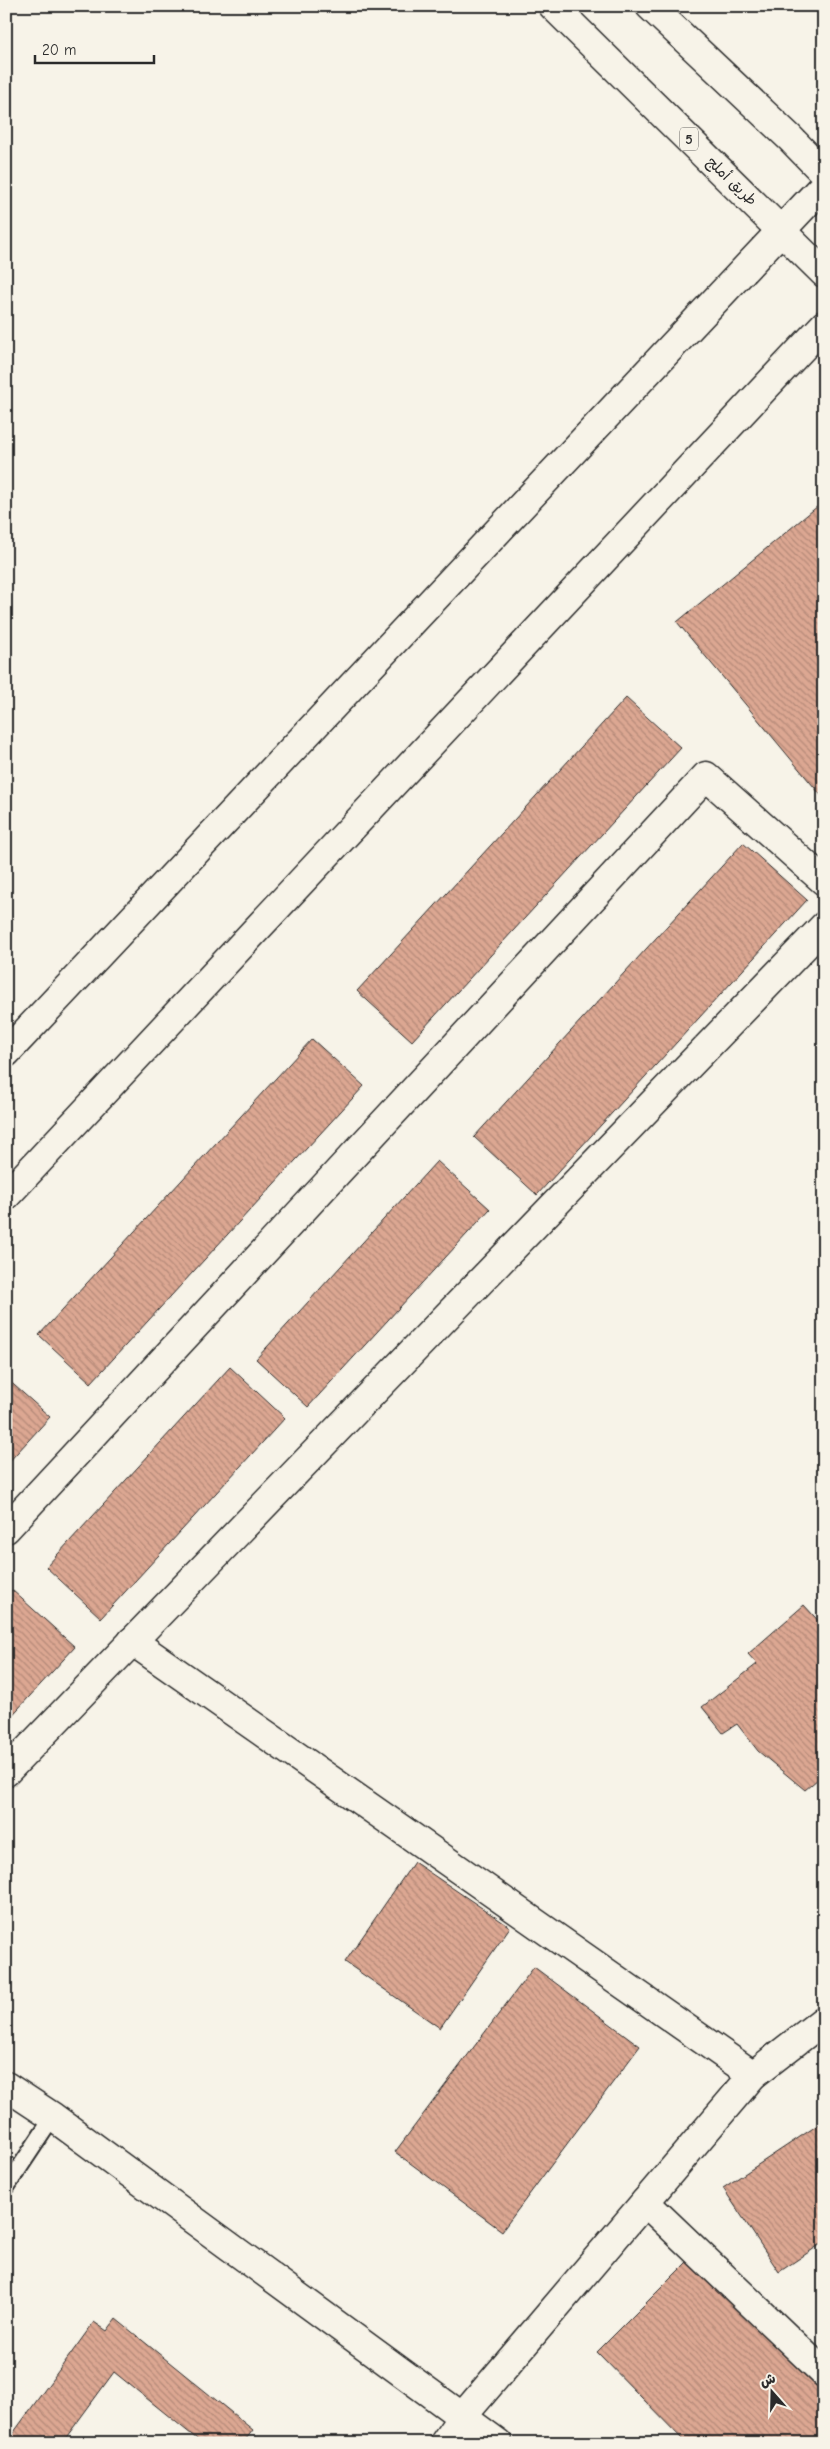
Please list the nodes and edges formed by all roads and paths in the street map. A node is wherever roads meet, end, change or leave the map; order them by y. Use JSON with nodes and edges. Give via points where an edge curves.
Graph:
{"nodes":[{"id":1,"x":552,"y":6,"type":"edge"},
{"id":2,"x":650,"y":6,"type":"edge"},
{"id":3,"x":824,"y":173,"type":"edge"},
{"id":4,"x":824,"y":185,"type":"edge"},
{"id":5,"x":782,"y":230,"type":"junction"},
{"id":6,"x":824,"y":273,"type":"edge"},
{"id":7,"x":824,"y":325,"type":"edge"},
{"id":8,"x":824,"y":881,"type":"edge"},
{"id":9,"x":824,"y":926,"type":"edge"},
{"id":10,"x":6,"y":1053,"type":"edge"},
{"id":11,"x":6,"y":1196,"type":"edge"},
{"id":12,"x":6,"y":1529,"type":"edge"},
{"id":13,"x":132,"y":1641,"type":"junction"},
{"id":14,"x":6,"y":1772,"type":"edge"},
{"id":15,"x":824,"y":2020,"type":"edge"},
{"id":16,"x":753,"y":2075,"type":"junction"},
{"id":17,"x":6,"y":2086,"type":"edge"},
{"id":18,"x":53,"y":2117,"type":"junction"},
{"id":19,"x":6,"y":2188,"type":"edge"},
{"id":20,"x":645,"y":2202,"type":"junction"},
{"id":21,"x":824,"y":2373,"type":"edge"},
{"id":22,"x":462,"y":2417,"type":"junction"},
{"id":23,"x":444,"y":2443,"type":"edge"},
{"id":24,"x":498,"y":2443,"type":"edge"}],
"edges":[{"from":1,"to":5,"type":"main road","name":"طريق أملج","number":"5"},
{"from":2,"to":3,"type":"main road"},
{"from":4,"to":5,"type":"main road"},
{"from":5,"to":6,"type":"main road","name":"طريق أملج","number":"5"},
{"from":5,"to":10,"type":"main road"},
{"from":7,"to":11,"type":"main road"},
{"from":8,"to":12,"type":"main road","via":[[706,776]]},
{"from":9,"to":13,"type":"main road"},
{"from":13,"to":14,"type":"main road"},
{"from":13,"to":16,"type":"main road"},
{"from":15,"to":16,"type":"main road"},
{"from":16,"to":20,"type":"main road"},
{"from":17,"to":18,"type":"main road"},
{"from":18,"to":19,"type":"lane"},
{"from":18,"to":22,"type":"main road"},
{"from":20,"to":21,"type":"main road"},
{"from":20,"to":22,"type":"main road"},
{"from":22,"to":23,"type":"main road"},
{"from":22,"to":24,"type":"main road"}]}
